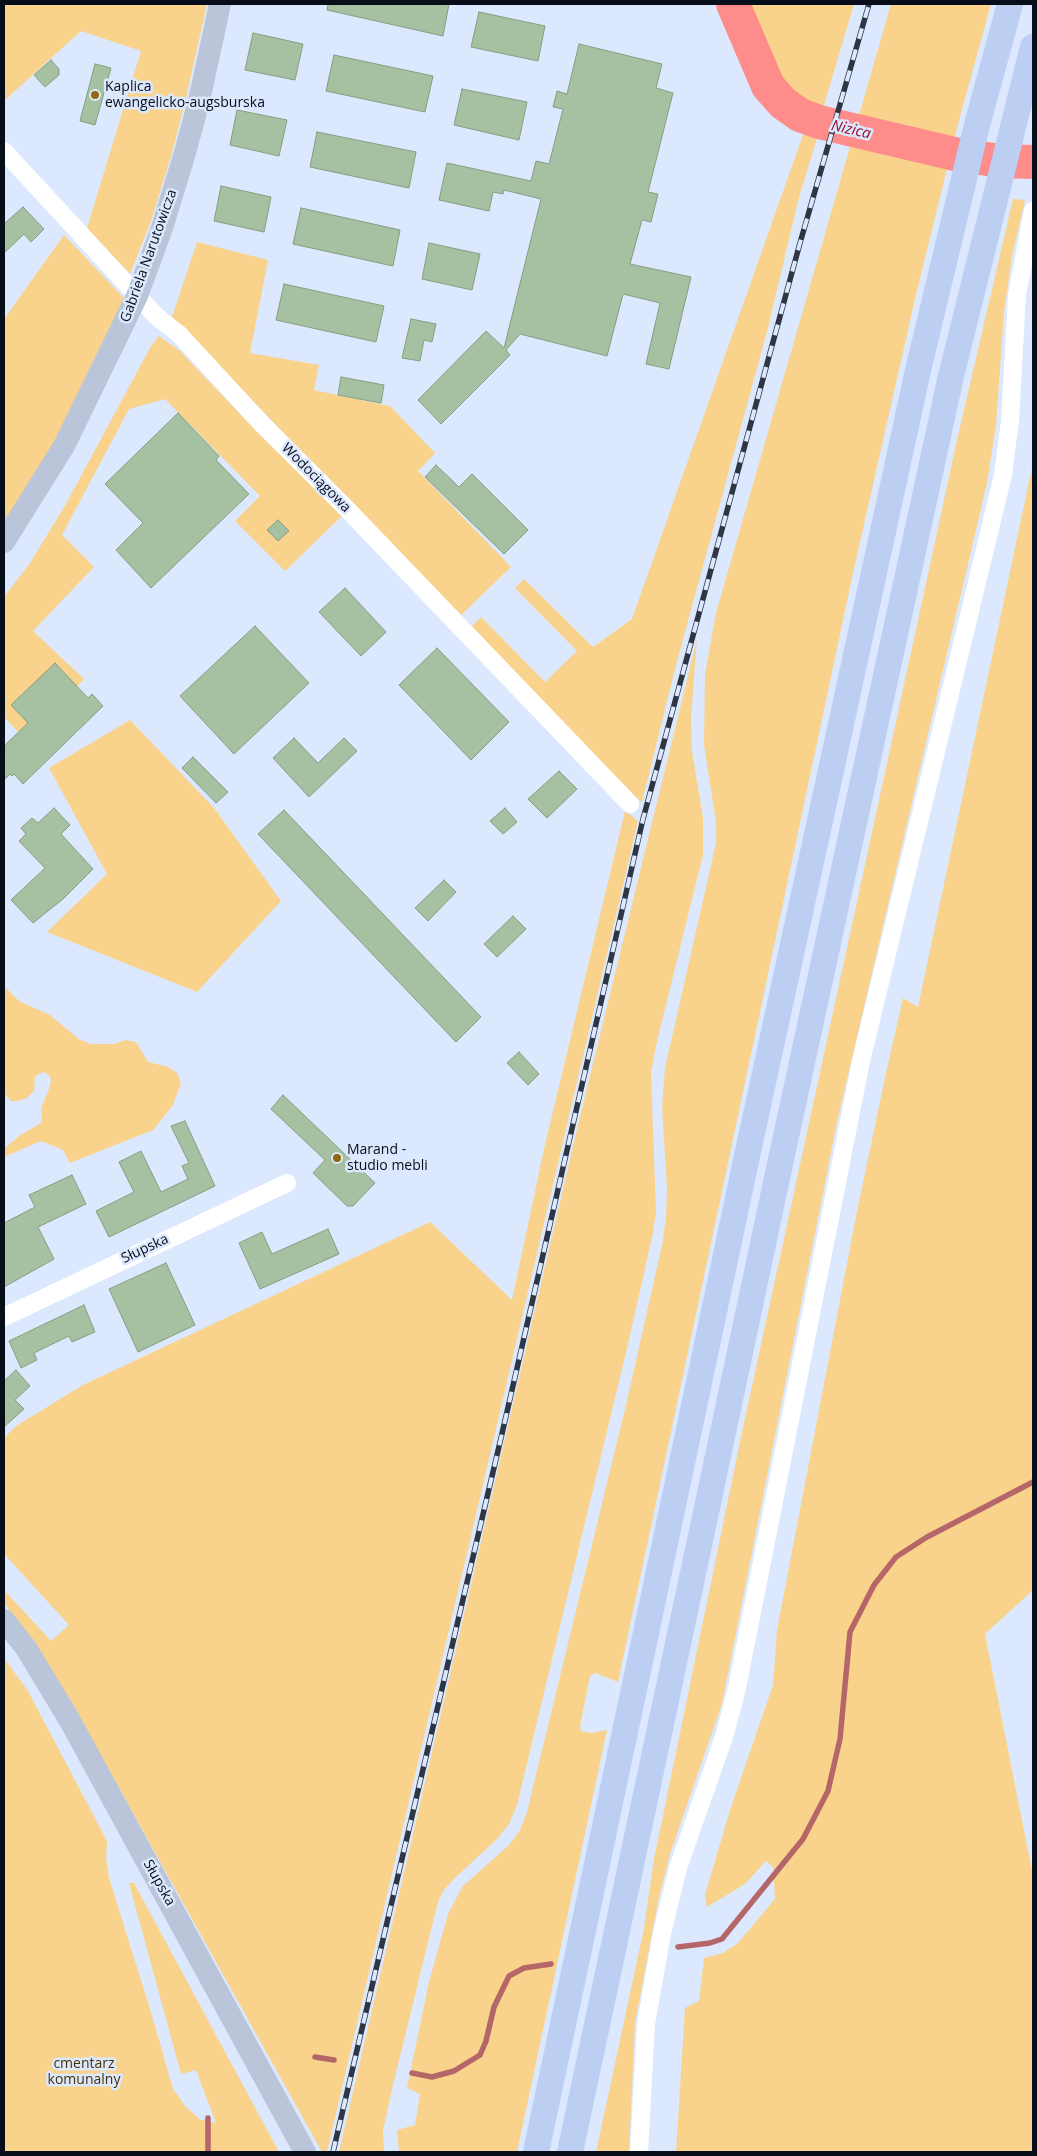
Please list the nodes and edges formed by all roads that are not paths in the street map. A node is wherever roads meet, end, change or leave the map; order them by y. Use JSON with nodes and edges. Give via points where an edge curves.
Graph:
{"nodes":[{"id":1,"x":220,"y":4,"type":"edge"},
{"id":2,"x":1010,"y":4,"type":"edge"},
{"id":3,"x":1033,"y":47,"type":"edge"},
{"id":4,"x":4,"y":151,"type":"edge"},
{"id":5,"x":1033,"y":212,"type":"edge"},
{"id":6,"x":137,"y":296,"type":"junction"},
{"id":7,"x":4,"y":542,"type":"edge"},
{"id":8,"x":630,"y":804,"type":"dead end"},
{"id":9,"x":286,"y":1183,"type":"dead end"},
{"id":10,"x":4,"y":1316,"type":"edge"},
{"id":11,"x":4,"y":1620,"type":"edge"},
{"id":12,"x":305,"y":2152,"type":"edge"},
{"id":13,"x":536,"y":2152,"type":"edge"},
{"id":14,"x":570,"y":2152,"type":"edge"},
{"id":15,"x":640,"y":2152,"type":"edge"}],
"edges":[{"from":1,"to":6,"type":"main road","name":"Gabriela Narutowicza","via":[[184,156]]},
{"from":2,"to":13,"type":"highway","via":[[977,125],[919,366]]},
{"from":3,"to":14,"type":"highway","via":[[948,386]]},
{"from":4,"to":6,"type":"street","name":"Wodociągowa"},
{"from":5,"to":15,"type":"street","via":[[1017,295],[1010,421],[1003,474],[861,1061],[737,1688],[726,1734],[678,1868],[662,1933],[646,2024]]},
{"from":6,"to":7,"type":"main road","name":"Gabriela Narutowicza","via":[[64,446]]},
{"from":6,"to":8,"type":"street","name":"Wodociągowa","via":[[186,341],[261,423]]},
{"from":9,"to":10,"type":"street","name":"Słupska"},
{"from":11,"to":12,"type":"main road","name":"Słupska","via":[[26,1648],[69,1719]]}]}
